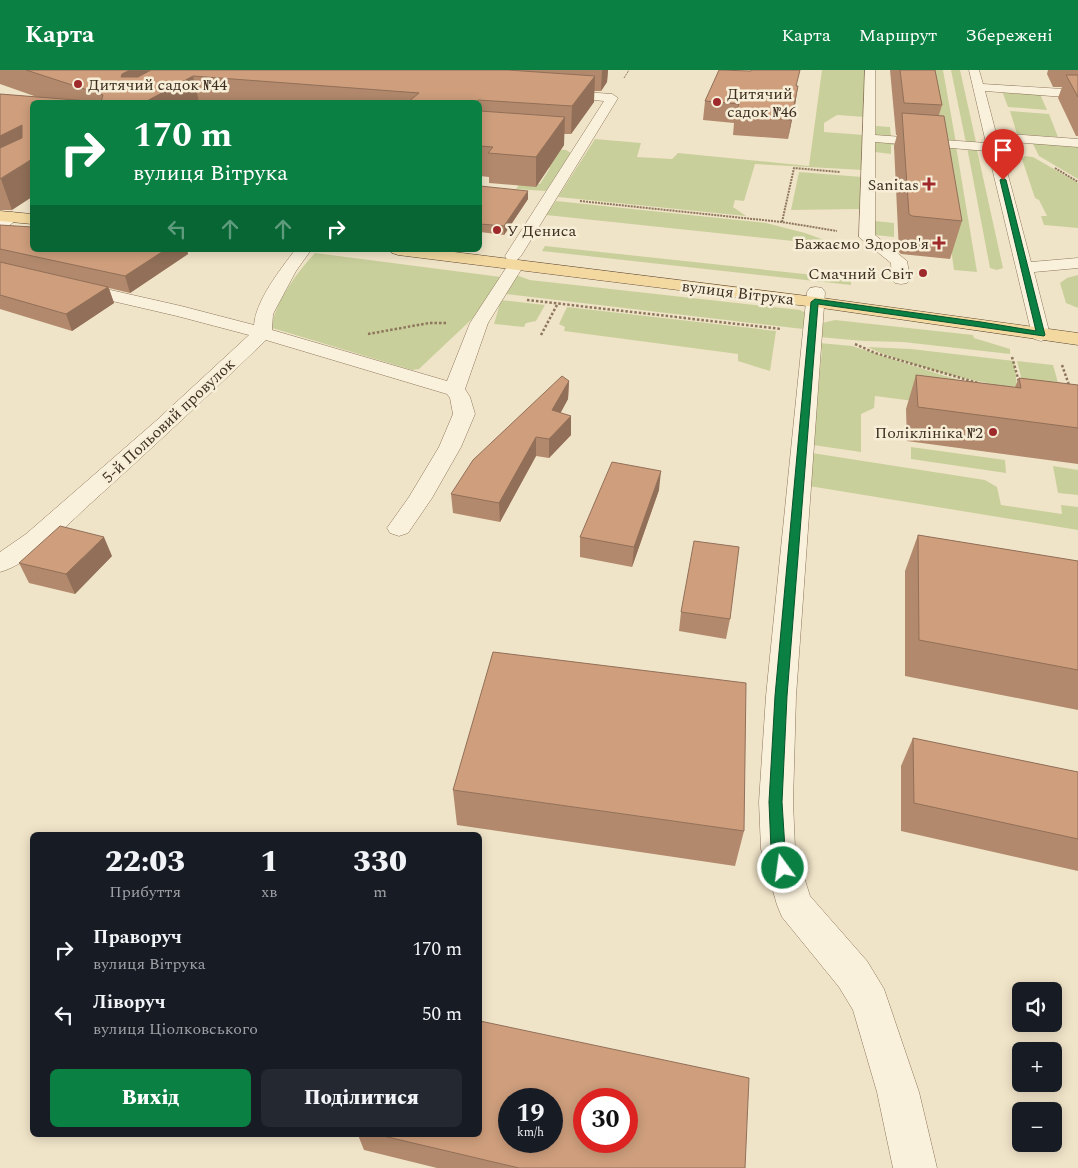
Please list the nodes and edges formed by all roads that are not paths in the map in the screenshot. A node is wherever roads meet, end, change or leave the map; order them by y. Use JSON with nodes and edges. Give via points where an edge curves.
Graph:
{"nodes":[{"id":1,"x":870,"y":70,"type":"edge"},
{"id":2,"x":974,"y":70,"type":"edge"},
{"id":3,"x":978,"y":87,"type":"junction"},
{"id":4,"x":544,"y":93,"type":"edge"},
{"id":5,"x":1078,"y":94,"type":"edge"},
{"id":6,"x":870,"y":138,"type":"junction"},
{"id":7,"x":567,"y":140,"type":"edge"},
{"id":8,"x":586,"y":141,"type":"junction"},
{"id":9,"x":993,"y":142,"type":"junction"},
{"id":10,"x":1078,"y":143,"type":"edge"},
{"id":11,"x":535,"y":193,"type":"edge"},
{"id":12,"x":552,"y":196,"type":"junction"},
{"id":13,"x":30,"y":213,"type":"edge"},
{"id":14,"x":3,"y":217,"type":"edge"},
{"id":15,"x":30,"y":219,"type":"edge"},
{"id":16,"x":302,"y":252,"type":"edge"},
{"id":17,"x":421,"y":252,"type":"edge"},
{"id":18,"x":473,"y":252,"type":"edge"},
{"id":19,"x":515,"y":260,"type":"junction"},
{"id":20,"x":1078,"y":263,"type":"edge"},
{"id":21,"x":1024,"y":268,"type":"junction"},
{"id":22,"x":0,"y":270,"type":"edge"},
{"id":23,"x":901,"y":279,"type":"dead end"},
{"id":24,"x":815,"y":297,"type":"junction"},
{"id":25,"x":1039,"y":330,"type":"junction"},
{"id":26,"x":1078,"y":330,"type":"edge"},
{"id":27,"x":262,"y":333,"type":"junction"},
{"id":28,"x":1078,"y":339,"type":"edge"},
{"id":29,"x":454,"y":390,"type":"junction"},
{"id":30,"x":399,"y":528,"type":"dead end"},
{"id":31,"x":0,"y":564,"type":"edge"},
{"id":32,"x":914,"y":1168,"type":"edge"}],
"edges":[{"from":1,"to":6,"type":"street"},
{"from":2,"to":3,"type":"street"},
{"from":3,"to":5,"type":"street"},
{"from":3,"to":9,"type":"street"},
{"from":4,"to":8,"type":"street","via":[[612,98]]},
{"from":6,"to":9,"type":"street"},
{"from":6,"to":23,"type":"street","via":[[867,236],[900,261]]},
{"from":7,"to":8,"type":"street"},
{"from":8,"to":12,"type":"street"},
{"from":9,"to":10,"type":"street"},
{"from":9,"to":21,"type":"street"},
{"from":11,"to":12,"type":"street"},
{"from":12,"to":19,"type":"street"},
{"from":13,"to":14,"type":"main road"},
{"from":14,"to":15,"type":"main road"},
{"from":16,"to":27,"type":"street","via":[[264,314]]},
{"from":17,"to":19,"type":"main road","name":"вулиця Вітрука"},
{"from":18,"to":19,"type":"main road","name":"вулиця Вітрука"},
{"from":19,"to":24,"type":"main road","name":"вулиця Вітрука"},
{"from":19,"to":29,"type":"street","via":[[479,323]]},
{"from":20,"to":21,"type":"street"},
{"from":21,"to":25,"type":"street"},
{"from":22,"to":27,"type":"street"},
{"from":24,"to":25,"type":"main road","name":"вулиця Вітрука","via":[[981,324]]},
{"from":24,"to":32,"type":"street","via":[[781,696],[776,802],[778,849],[795,905],[853,974],[870,1003],[898,1092]]},
{"from":25,"to":26,"type":"main road","name":"вулиця Вітрука"},
{"from":25,"to":28,"type":"main road","name":"вулиця Вітрука"},
{"from":27,"to":29,"type":"street"},
{"from":27,"to":31,"type":"street","name":"5-й Польовий провулок","via":[[165,425],[35,540]]},
{"from":29,"to":30,"type":"street","via":[[460,397],[464,414],[450,448]]}]}
